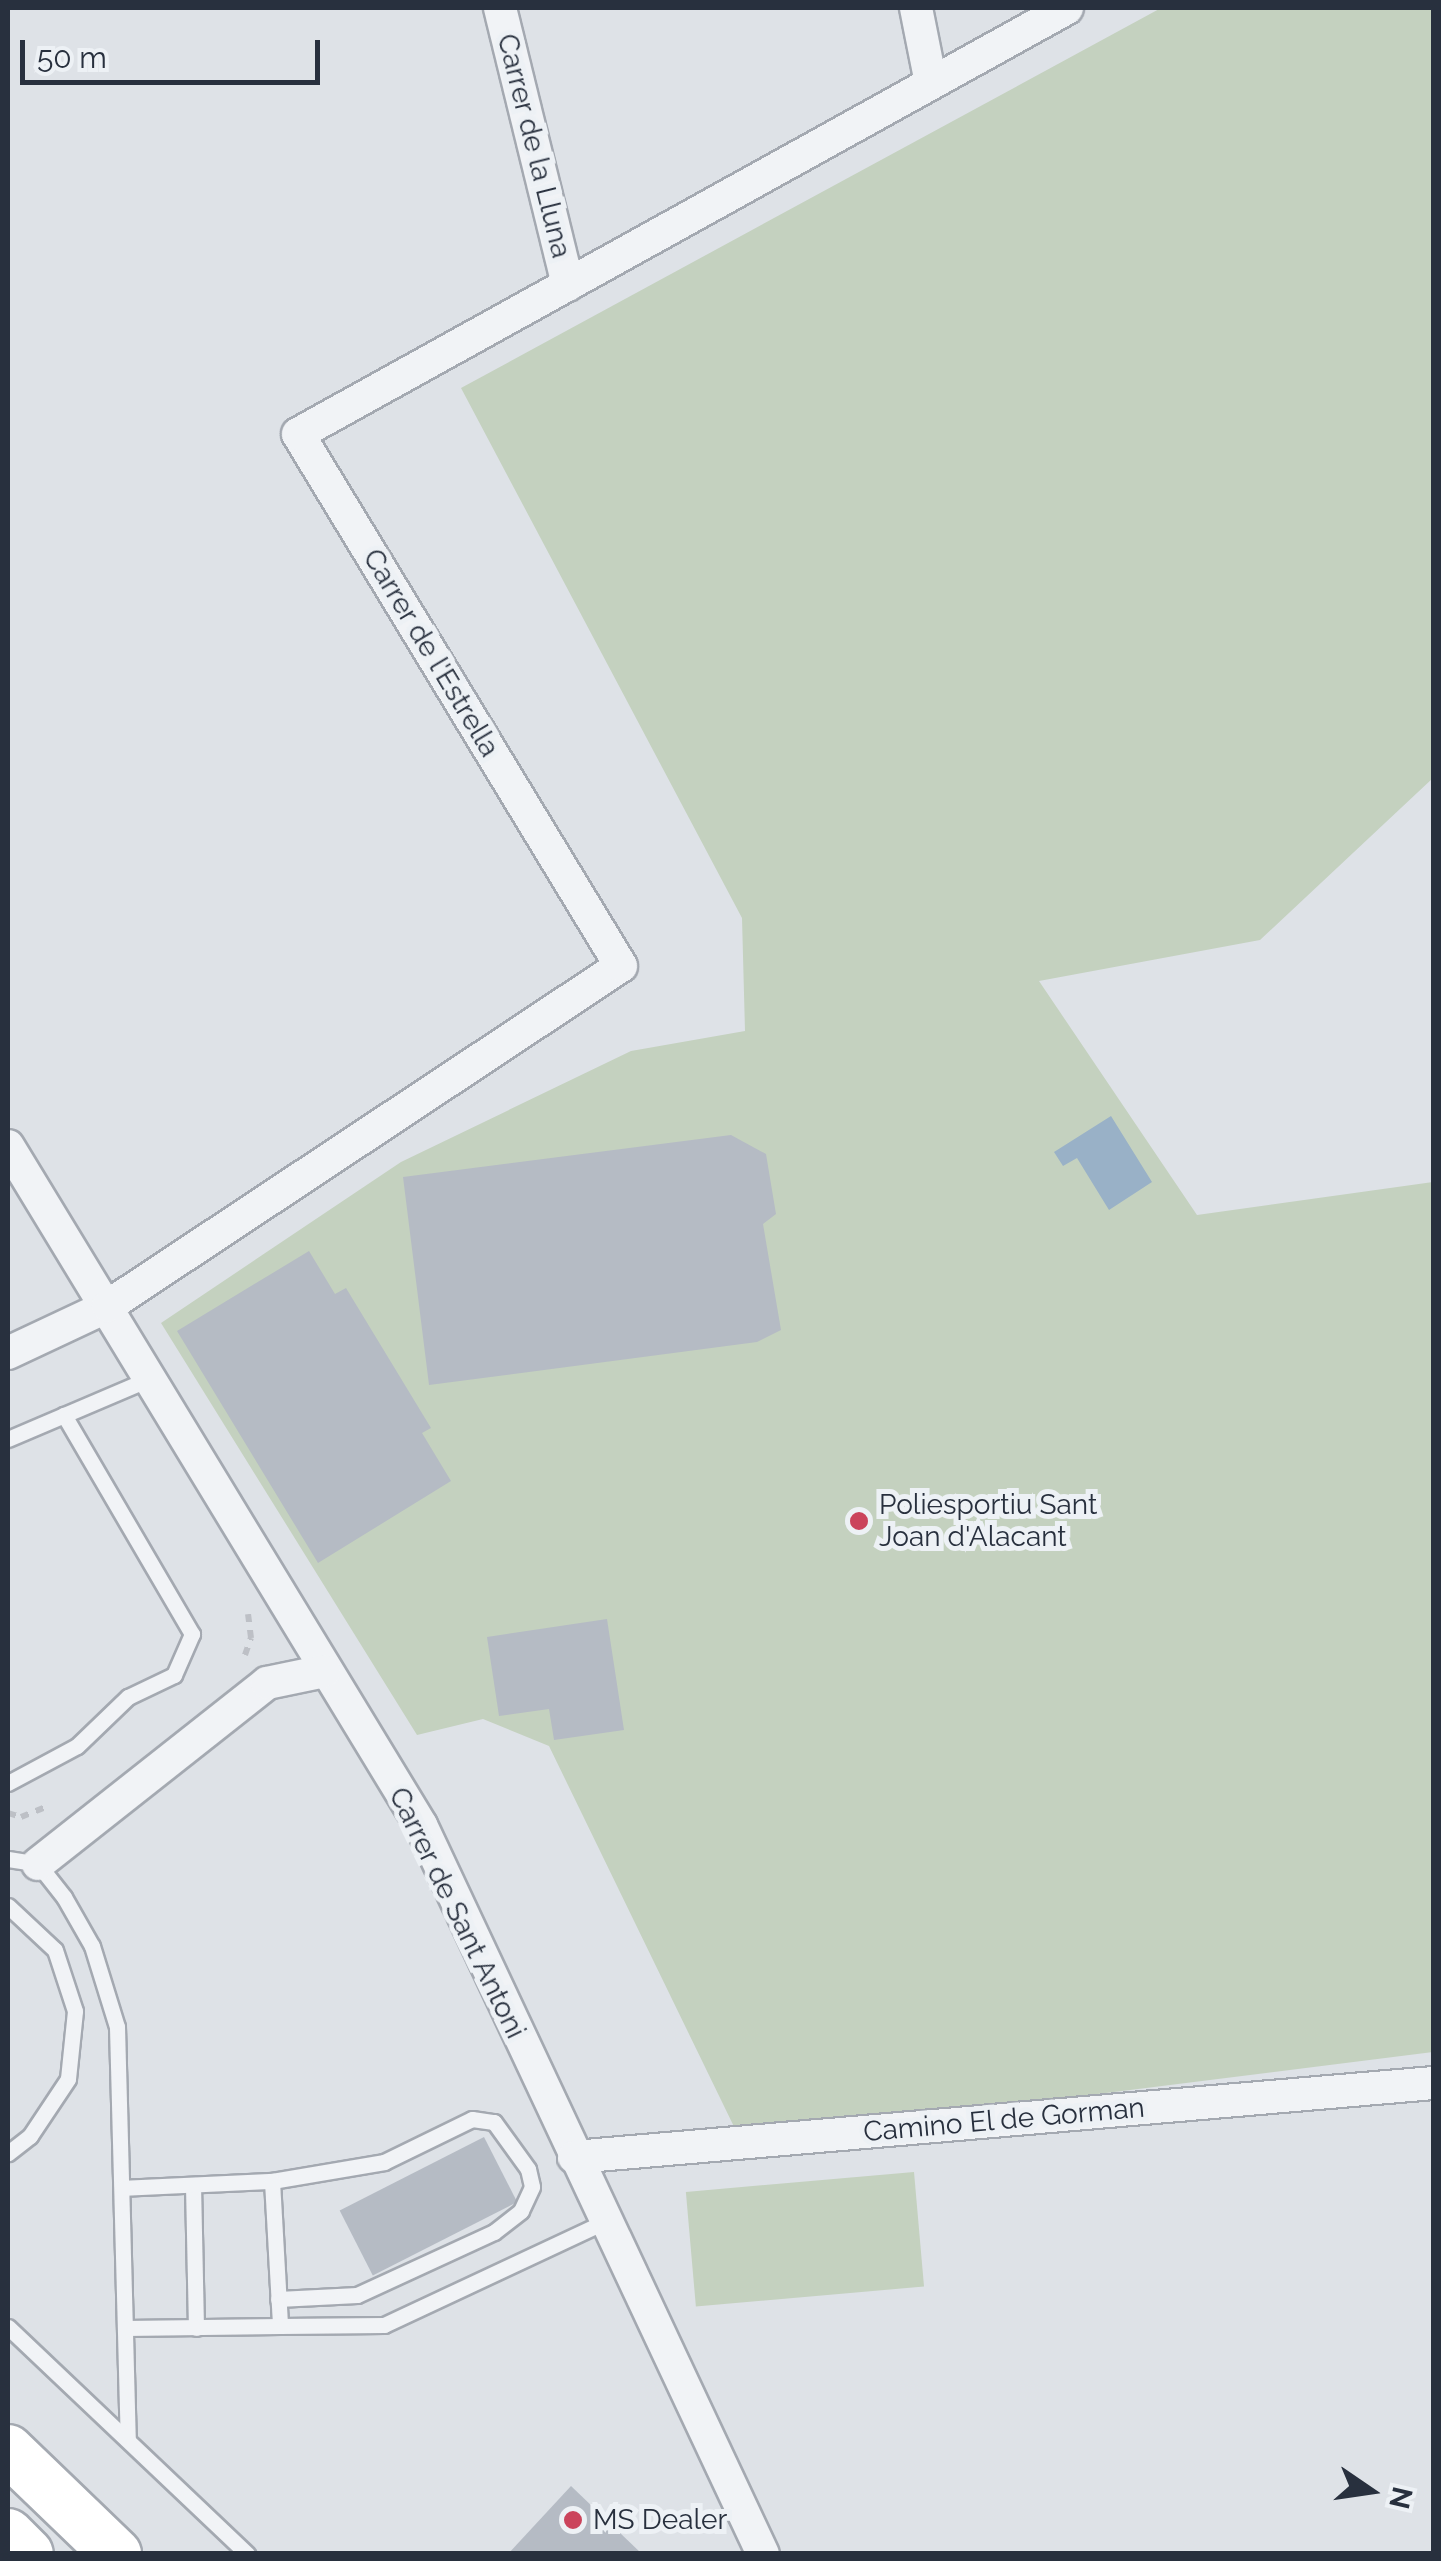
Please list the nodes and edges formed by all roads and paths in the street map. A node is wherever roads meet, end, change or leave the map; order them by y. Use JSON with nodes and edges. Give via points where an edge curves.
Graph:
{"nodes":[{"id":1,"x":500,"y":8,"type":"edge"},
{"id":2,"x":916,"y":8,"type":"edge"},
{"id":3,"x":1067,"y":8,"type":"edge"},
{"id":4,"x":932,"y":82,"type":"junction"},
{"id":5,"x":568,"y":284,"type":"junction"},
{"id":6,"x":8,"y":1146,"type":"edge"},
{"id":7,"x":108,"y":1306,"type":"junction"},
{"id":8,"x":8,"y":1353,"type":"edge"},
{"id":9,"x":151,"y":1378,"type":"junction"},
{"id":10,"x":64,"y":1415,"type":"junction"},
{"id":11,"x":8,"y":1439,"type":"edge"},
{"id":12,"x":326,"y":1672,"type":"junction"},
{"id":13,"x":8,"y":1783,"type":"edge"},
{"id":14,"x":23,"y":1862,"type":"edge"},
{"id":15,"x":8,"y":1906,"type":"edge"},
{"id":16,"x":1434,"y":2083,"type":"edge"},
{"id":17,"x":8,"y":2153,"type":"edge"},
{"id":18,"x":574,"y":2157,"type":"junction"},
{"id":19,"x":272,"y":2181,"type":"junction"},
{"id":20,"x":192,"y":2185,"type":"junction"},
{"id":21,"x":122,"y":2188,"type":"junction"},
{"id":22,"x":604,"y":2222,"type":"junction"},
{"id":23,"x":278,"y":2299,"type":"junction"},
{"id":24,"x":280,"y":2326,"type":"junction"},
{"id":25,"x":8,"y":2327,"type":"edge"},
{"id":26,"x":125,"y":2328,"type":"junction"},
{"id":27,"x":196,"y":2328,"type":"junction"},
{"id":28,"x":128,"y":2440,"type":"junction"},
{"id":29,"x":8,"y":2450,"type":"edge"},
{"id":30,"x":8,"y":2534,"type":"edge"},
{"id":31,"x":28,"y":2554,"type":"edge"},
{"id":32,"x":116,"y":2554,"type":"edge"},
{"id":33,"x":247,"y":2554,"type":"edge"},
{"id":34,"x":763,"y":2554,"type":"edge"}],
"edges":[{"from":1,"to":5,"type":"street","name":"Carrer de la Lluna"},
{"from":2,"to":4,"type":"street"},
{"from":3,"to":4,"type":"street","name":"Carrer de l'Estrella"},
{"from":4,"to":5,"type":"street","name":"Carrer de l'Estrella"},
{"from":5,"to":7,"type":"street","name":"Carrer de l'Estrella","via":[[298,434],[621,966]]},
{"from":6,"to":7,"type":"street","name":"Carrer de Sant Antoni"},
{"from":7,"to":8,"type":"street"},
{"from":7,"to":9,"type":"street","name":"Carrer de Sant Antoni"},
{"from":9,"to":10,"type":"lane"},
{"from":9,"to":12,"type":"street","name":"Carrer de Sant Antoni"},
{"from":10,"to":11,"type":"lane"},
{"from":10,"to":13,"type":"lane","via":[[192,1634],[174,1675],[128,1697],[76,1746]]},
{"from":12,"to":14,"type":"street","via":[[267,1683]]},
{"from":12,"to":18,"type":"street","name":"Carrer de Sant Antoni","via":[[420,1824]]},
{"from":14,"to":21,"type":"lane","via":[[92,1946],[117,2027]]},
{"from":15,"to":17,"type":"lane","via":[[55,1950],[75,2011],[68,2078],[30,2136]]},
{"from":16,"to":18,"type":"street","name":"Camino El de Gorman"},
{"from":18,"to":22,"type":"street","name":"Carrer de Sant Antoni"},
{"from":19,"to":20,"type":"lane"},
{"from":19,"to":23,"type":"lane"},
{"from":19,"to":23,"type":"lane","via":[[384,2162],[472,2119],[494,2122],[528,2169],[532,2187],[521,2211],[494,2232],[357,2295]]},
{"from":20,"to":21,"type":"lane"},
{"from":20,"to":27,"type":"lane"},
{"from":21,"to":26,"type":"lane"},
{"from":22,"to":24,"type":"lane","via":[[384,2325]]},
{"from":22,"to":34,"type":"street","name":"Carrer de Sant Antoni"},
{"from":23,"to":24,"type":"lane"},
{"from":24,"to":27,"type":"lane"},
{"from":25,"to":28,"type":"lane"},
{"from":26,"to":27,"type":"lane"},
{"from":26,"to":28,"type":"lane"},
{"from":28,"to":33,"type":"lane"},
{"from":29,"to":32,"type":"main road"},
{"from":30,"to":31,"type":"main road"}]}
